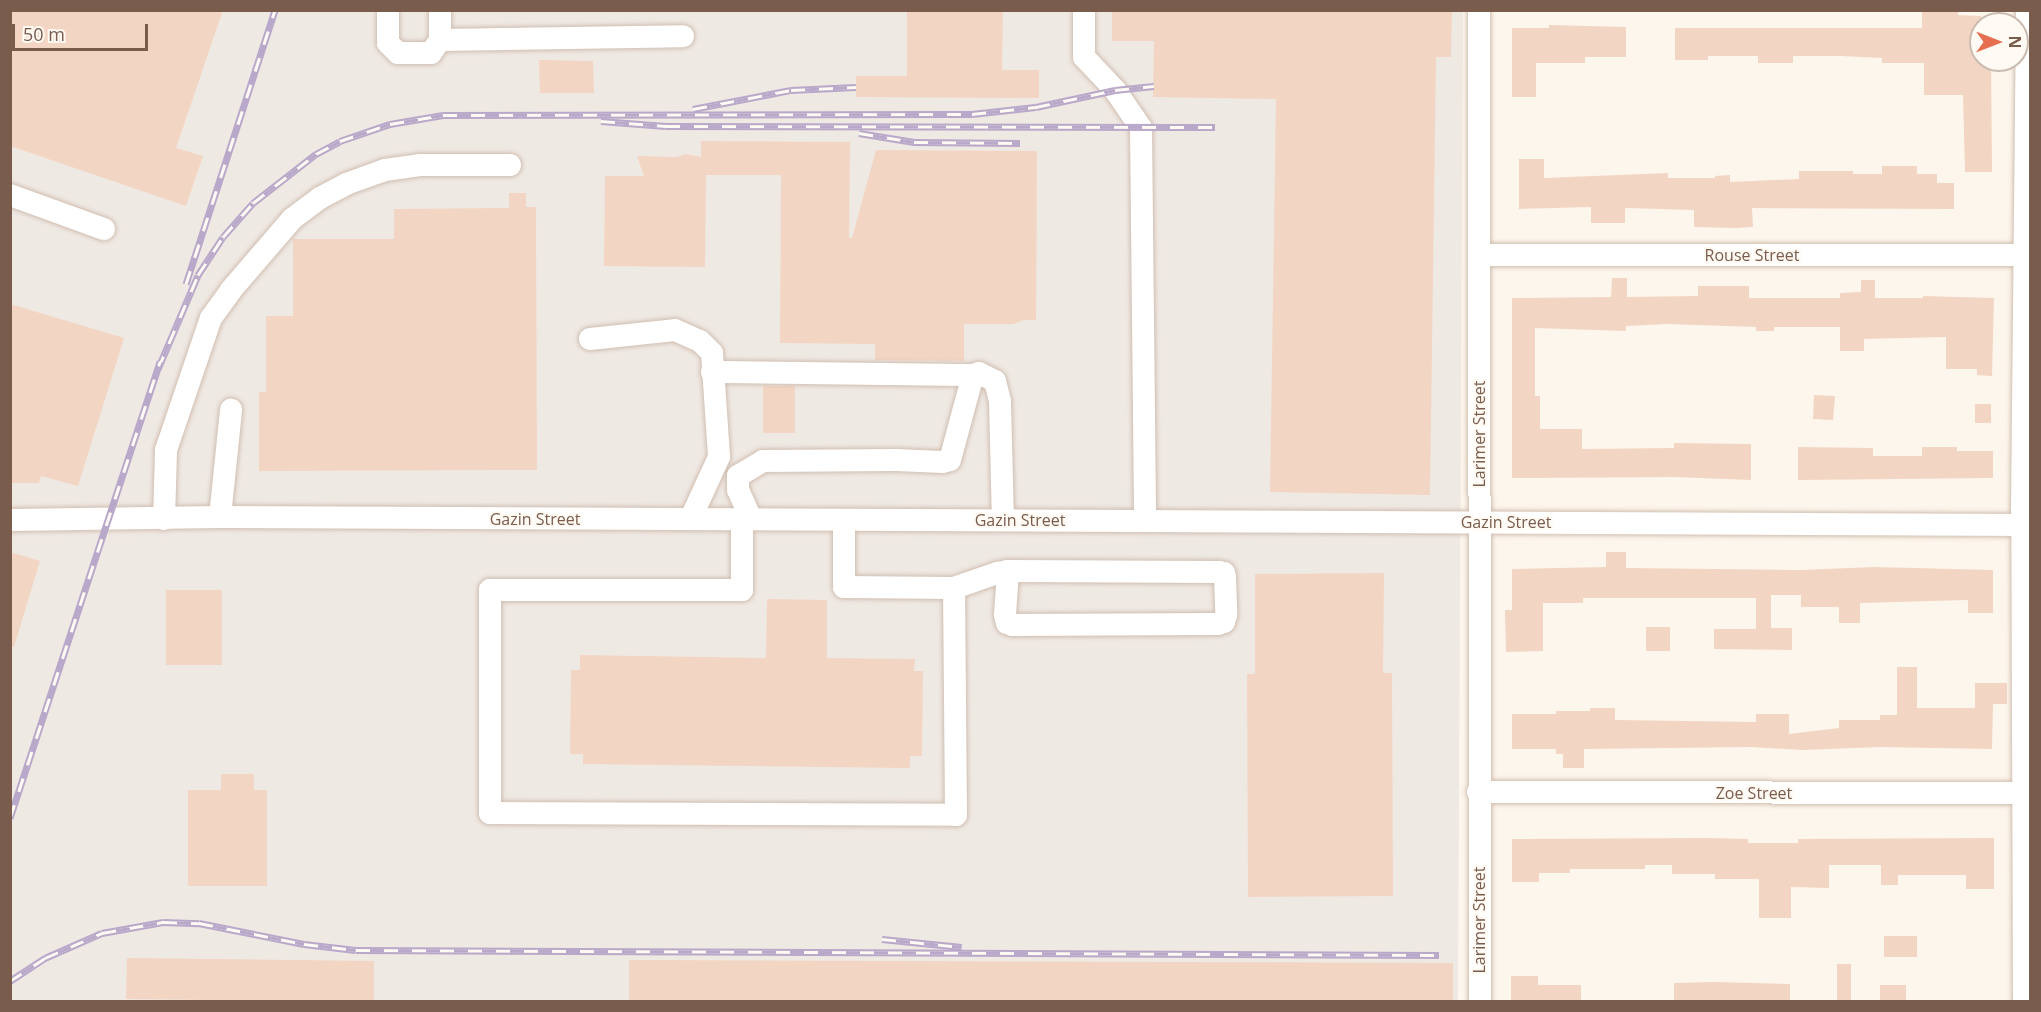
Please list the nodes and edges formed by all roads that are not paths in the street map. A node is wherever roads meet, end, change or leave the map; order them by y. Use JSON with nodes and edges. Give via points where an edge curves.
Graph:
{"nodes":[{"id":1,"x":388,"y":10,"type":"edge"},
{"id":2,"x":440,"y":10,"type":"edge"},
{"id":3,"x":1084,"y":10,"type":"edge"},
{"id":4,"x":1479,"y":10,"type":"edge"},
{"id":5,"x":2027,"y":10,"type":"edge"},
{"id":6,"x":683,"y":36,"type":"dead end"},
{"id":7,"x":440,"y":40,"type":"junction"},
{"id":8,"x":510,"y":165,"type":"dead end"},
{"id":9,"x":10,"y":195,"type":"edge"},
{"id":10,"x":104,"y":229,"type":"dead end"},
{"id":11,"x":1480,"y":255,"type":"junction"},
{"id":12,"x":2023,"y":255,"type":"junction"},
{"id":13,"x":590,"y":339,"type":"dead end"},
{"id":14,"x":712,"y":372,"type":"junction"},
{"id":15,"x":973,"y":375,"type":"junction"},
{"id":16,"x":231,"y":410,"type":"dead end"},
{"id":17,"x":220,"y":517,"type":"junction"},
{"id":18,"x":691,"y":518,"type":"junction"},
{"id":19,"x":164,"y":519,"type":"junction"},
{"id":20,"x":746,"y":519,"type":"junction"},
{"id":21,"x":10,"y":520,"type":"edge"},
{"id":22,"x":844,"y":520,"type":"junction"},
{"id":23,"x":1003,"y":520,"type":"junction"},
{"id":24,"x":1145,"y":521,"type":"junction"},
{"id":25,"x":1479,"y":522,"type":"junction"},
{"id":26,"x":2026,"y":525,"type":"edge"},
{"id":27,"x":1008,"y":572,"type":"junction"},
{"id":28,"x":954,"y":588,"type":"junction"},
{"id":29,"x":1478,"y":792,"type":"junction"},
{"id":30,"x":2027,"y":793,"type":"edge"},
{"id":31,"x":1480,"y":1002,"type":"edge"},
{"id":32,"x":2024,"y":1002,"type":"edge"}],
"edges":[{"from":1,"to":7,"type":"street","via":[[388,43],[398,52],[431,52]]},
{"from":2,"to":7,"type":"street"},
{"from":3,"to":24,"type":"street","via":[[1084,57],[1115,90],[1141,128]]},
{"from":4,"to":11,"type":"street","name":"Larimer Street"},
{"from":5,"to":12,"type":"street"},
{"from":6,"to":7,"type":"street"},
{"from":8,"to":19,"type":"street","via":[[420,165],[385,170],[346,184],[292,219],[211,318],[166,450]]},
{"from":9,"to":10,"type":"street"},
{"from":11,"to":12,"type":"street","name":"Rouse Street"},
{"from":11,"to":25,"type":"street","name":"Larimer Street"},
{"from":12,"to":26,"type":"street"},
{"from":13,"to":14,"type":"street","via":[[675,330],[708,347],[712,353]]},
{"from":14,"to":15,"type":"street"},
{"from":14,"to":18,"type":"street","via":[[720,457]]},
{"from":15,"to":20,"type":"street","via":[[950,460],[763,461],[738,477]]},
{"from":15,"to":23,"type":"street","via":[[980,373],[995,381],[1000,401]]},
{"from":16,"to":17,"type":"street"},
{"from":17,"to":18,"type":"street","name":"Gazin Street"},
{"from":17,"to":19,"type":"street","name":"Gazin Street"},
{"from":18,"to":20,"type":"street","name":"Gazin Street"},
{"from":19,"to":21,"type":"street","name":"Gazin Street"},
{"from":20,"to":22,"type":"street","name":"Gazin Street"},
{"from":20,"to":28,"type":"street","via":[[741,590],[490,590],[490,813],[956,815]]},
{"from":22,"to":23,"type":"street","name":"Gazin Street"},
{"from":22,"to":28,"type":"street","via":[[844,587]]},
{"from":23,"to":24,"type":"street","name":"Gazin Street"},
{"from":24,"to":25,"type":"street","name":"Gazin Street"},
{"from":25,"to":26,"type":"street","name":"Gazin Street"},
{"from":25,"to":29,"type":"street","name":"Larimer Street"},
{"from":26,"to":30,"type":"street"},
{"from":27,"to":27,"type":"street","via":[[1224,573],[1226,615],[1224,622],[1218,624],[1013,625],[1007,623],[1005,615]]},
{"from":27,"to":28,"type":"street"},
{"from":29,"to":30,"type":"street","name":"Zoe Street"},
{"from":29,"to":31,"type":"street","name":"Larimer Street"},
{"from":30,"to":32,"type":"street"}]}
